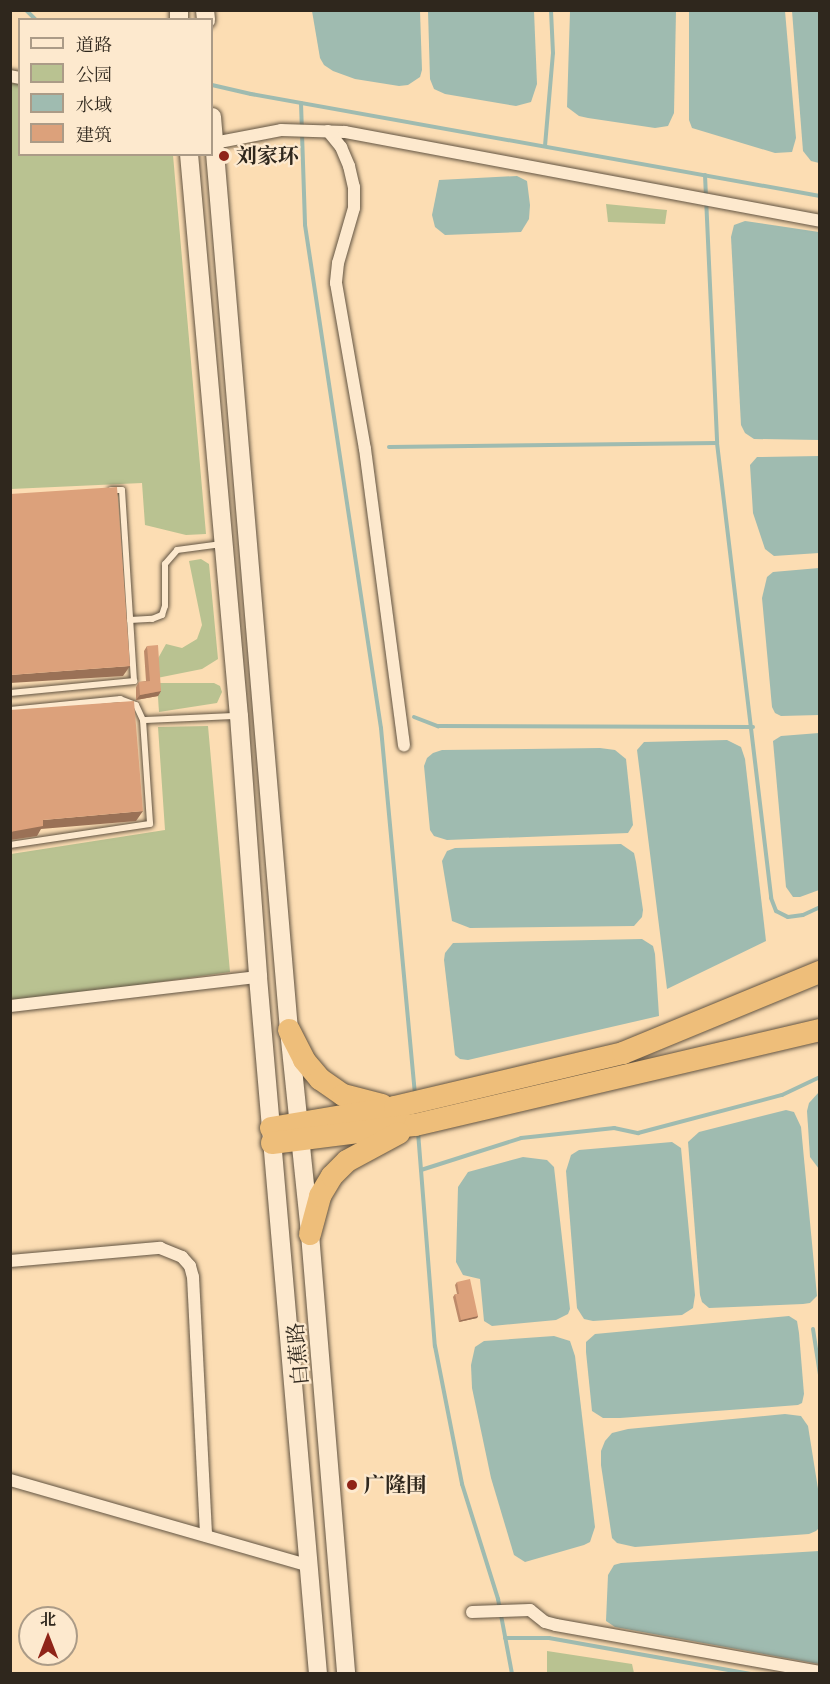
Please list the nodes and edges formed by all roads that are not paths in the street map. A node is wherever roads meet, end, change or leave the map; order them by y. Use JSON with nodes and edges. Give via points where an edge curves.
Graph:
{"nodes":[{"id":1,"x":213,"y":130,"type":"edge"},
{"id":2,"x":328,"y":131,"type":"junction"},
{"id":3,"x":214,"y":143,"type":"junction"},
{"id":4,"x":189,"y":156,"type":"edge"},
{"id":5,"x":819,"y":221,"type":"edge"},
{"id":6,"x":100,"y":491,"type":"edge"},
{"id":7,"x":224,"y":544,"type":"junction"},
{"id":8,"x":130,"y":620,"type":"junction"},
{"id":9,"x":10,"y":693,"type":"edge"},
{"id":10,"x":10,"y":710,"type":"edge"},
{"id":11,"x":239,"y":716,"type":"junction"},
{"id":12,"x":143,"y":720,"type":"junction"},
{"id":13,"x":404,"y":745,"type":"dead end"},
{"id":14,"x":10,"y":845,"type":"edge"},
{"id":15,"x":819,"y":972,"type":"edge"},
{"id":16,"x":258,"y":977,"type":"junction"},
{"id":17,"x":10,"y":1006,"type":"edge"},
{"id":18,"x":289,"y":1030,"type":"junction"},
{"id":19,"x":819,"y":1030,"type":"edge"},
{"id":20,"x":395,"y":1107,"type":"junction"},
{"id":21,"x":415,"y":1125,"type":"junction"},
{"id":22,"x":300,"y":1133,"type":"junction"},
{"id":23,"x":272,"y":1136,"type":"junction"},
{"id":24,"x":310,"y":1234,"type":"junction"},
{"id":25,"x":10,"y":1261,"type":"edge"},
{"id":26,"x":10,"y":1480,"type":"edge"},
{"id":27,"x":206,"y":1536,"type":"junction"},
{"id":28,"x":309,"y":1566,"type":"junction"},
{"id":29,"x":472,"y":1612,"type":"dead end"},
{"id":30,"x":819,"y":1672,"type":"edge"},
{"id":31,"x":318,"y":1674,"type":"edge"},
{"id":32,"x":346,"y":1674,"type":"edge"}],
"edges":[{"from":1,"to":3,"type":"main road","name":"白蕉路"},
{"from":2,"to":3,"type":"street","via":[[281,130]]},
{"from":2,"to":5,"type":"street"},
{"from":2,"to":13,"type":"street","via":[[341,147],[354,187],[354,208],[336,283],[365,449]]},
{"from":3,"to":18,"type":"main road","name":"白蕉路"},
{"from":4,"to":7,"type":"main road"},
{"from":6,"to":8,"type":"lane","via":[[122,490]]},
{"from":7,"to":8,"type":"lane","via":[[177,550],[165,564],[162,615]]},
{"from":7,"to":11,"type":"main road"},
{"from":8,"to":9,"type":"lane","via":[[134,681]]},
{"from":10,"to":12,"type":"lane","via":[[120,699],[136,705]]},
{"from":11,"to":12,"type":"lane"},
{"from":11,"to":16,"type":"main road"},
{"from":12,"to":14,"type":"lane","via":[[150,824]]},
{"from":15,"to":20,"type":"highway","via":[[623,1053]]},
{"from":16,"to":17,"type":"street"},
{"from":16,"to":23,"type":"main road"},
{"from":18,"to":20,"type":"highway","via":[[304,1060],[320,1079],[343,1095]]},
{"from":18,"to":22,"type":"main road","name":"白蕉路"},
{"from":19,"to":21,"type":"highway"},
{"from":20,"to":22,"type":"highway"},
{"from":21,"to":22,"type":"highway"},
{"from":21,"to":24,"type":"highway","via":[[347,1161],[332,1176],[320,1196]]},
{"from":22,"to":23,"type":"highway"},
{"from":22,"to":24,"type":"main road","name":"白蕉路"},
{"from":23,"to":28,"type":"main road"},
{"from":24,"to":32,"type":"main road","name":"白蕉路"},
{"from":25,"to":27,"type":"street","via":[[160,1248],[182,1257],[189,1266],[193,1277]]},
{"from":26,"to":27,"type":"street"},
{"from":27,"to":28,"type":"street"},
{"from":28,"to":31,"type":"main road"},
{"from":29,"to":30,"type":"street","via":[[530,1610],[556,1625]]}]}
